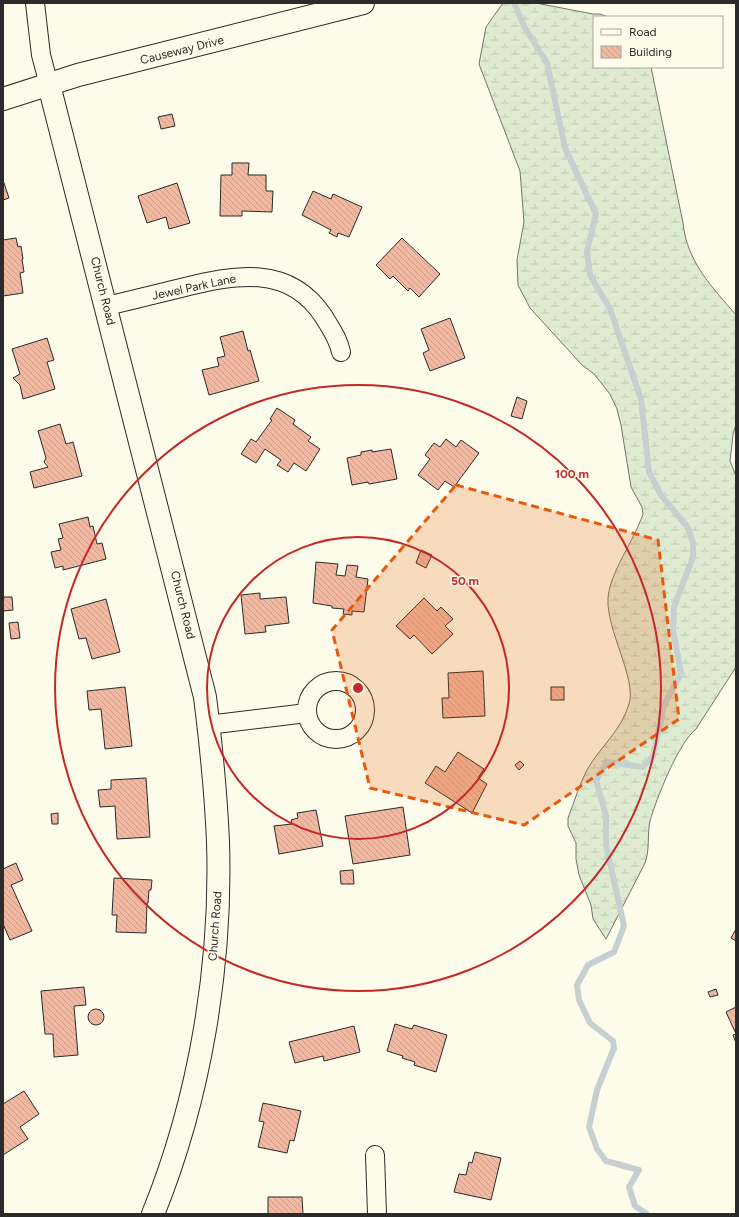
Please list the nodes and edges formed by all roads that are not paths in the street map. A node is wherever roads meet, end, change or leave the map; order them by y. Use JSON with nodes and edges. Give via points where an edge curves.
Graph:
{"nodes":[{"id":1,"x":35,"y":3,"type":"edge"},
{"id":2,"x":363,"y":3,"type":"edge"},
{"id":3,"x":49,"y":85,"type":"junction"},
{"id":4,"x":3,"y":99,"type":"edge"},
{"id":5,"x":107,"y":306,"type":"junction"},
{"id":6,"x":341,"y":352,"type":"dead end"},
{"id":7,"x":307,"y":714,"type":"dead end"},
{"id":8,"x":208,"y":725,"type":"junction"},
{"id":9,"x":375,"y":1155,"type":"dead end"},
{"id":10,"x":153,"y":1214,"type":"edge"},
{"id":11,"x":377,"y":1214,"type":"edge"}],
"edges":[{"from":1,"to":3,"type":"street","name":"Church Road","via":[[41,55]]},
{"from":2,"to":3,"type":"street","name":"Causeway Drive"},
{"from":3,"to":4,"type":"street","name":"Causeway Drive"},
{"from":3,"to":5,"type":"street","name":"Church Road"},
{"from":5,"to":6,"type":"street","name":"Jewel Park Lane","via":[[222,278],[265,278],[299,290],[315,303],[339,340]]},
{"from":5,"to":8,"type":"street","name":"Church Road","via":[[182,601],[205,697]]},
{"from":7,"to":8,"type":"street"},
{"from":8,"to":10,"type":"street","name":"Church Road","via":[[215,783],[218,843],[217,918],[208,1005],[192,1093],[178,1145]]},
{"from":9,"to":11,"type":"street"}]}
